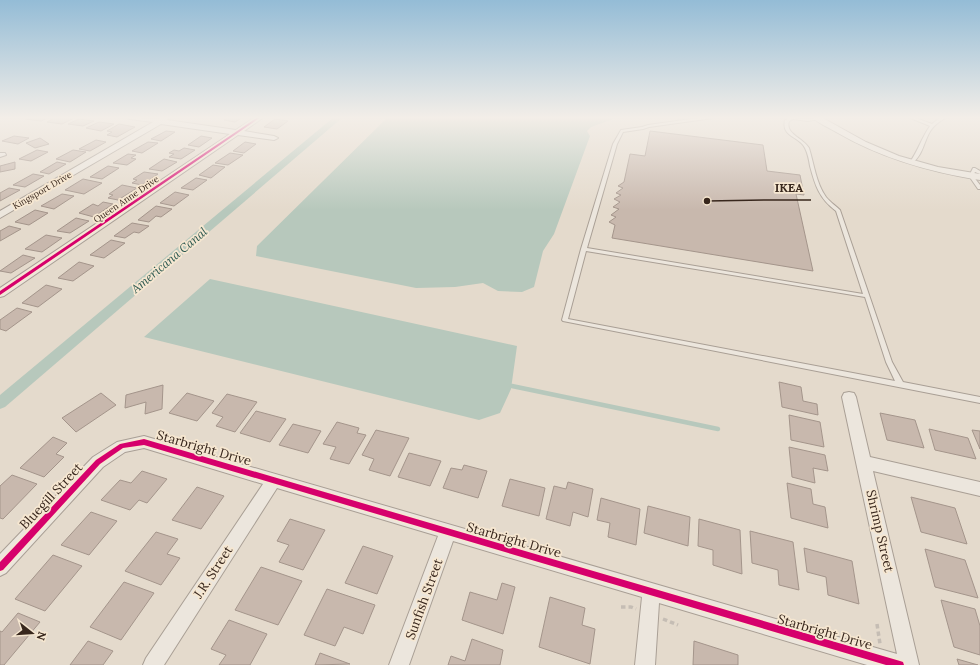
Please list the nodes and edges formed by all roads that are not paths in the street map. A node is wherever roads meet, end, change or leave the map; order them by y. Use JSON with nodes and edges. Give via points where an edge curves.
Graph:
{"nodes":[{"id":1,"x":114,"y":148,"type":"edge"},
{"id":2,"x":214,"y":148,"type":"edge"},
{"id":3,"x":614,"y":148,"type":"edge"},
{"id":4,"x":807,"y":148,"type":"edge"},
{"id":5,"x":874,"y":148,"type":"edge"},
{"id":6,"x":891,"y":148,"type":"edge"},
{"id":7,"x":920,"y":148,"type":"edge"},
{"id":8,"x":915,"y":159,"type":"junction"},
{"id":9,"x":976,"y":172,"type":"edge"},
{"id":10,"x":980,"y":177,"type":"edge"},
{"id":11,"x":980,"y":188,"type":"edge"},
{"id":12,"x":0,"y":215,"type":"edge"},
{"id":13,"x":584,"y":249,"type":"junction"},
{"id":14,"x":0,"y":293,"type":"edge"},
{"id":15,"x":867,"y":296,"type":"junction"},
{"id":16,"x":900,"y":384,"type":"junction"},
{"id":17,"x":849,"y":396,"type":"dead end"},
{"id":18,"x":980,"y":400,"type":"edge"},
{"id":19,"x":122,"y":446,"type":"joint"},
{"id":20,"x":864,"y":462,"type":"junction"},
{"id":21,"x":274,"y":480,"type":"junction"},
{"id":22,"x":980,"y":489,"type":"edge"},
{"id":23,"x":448,"y":532,"type":"junction"},
{"id":24,"x":0,"y":566,"type":"edge"},
{"id":25,"x":651,"y":592,"type":"junction"},
{"id":26,"x":153,"y":665,"type":"edge"},
{"id":27,"x":399,"y":665,"type":"edge"},
{"id":28,"x":644,"y":665,"type":"edge"},
{"id":29,"x":900,"y":665,"type":"edge"},
{"id":30,"x":909,"y":665,"type":"edge"}],
"edges":[{"from":1,"to":12,"type":"street","name":"Kingsport Drive"},
{"from":2,"to":14,"type":"street","name":"Queen Anne Drive"},
{"from":3,"to":13,"type":"lane"},
{"from":4,"to":15,"type":"lane","via":[[820,193],[838,210]]},
{"from":5,"to":8,"type":"street"},
{"from":6,"to":8,"type":"street"},
{"from":7,"to":8,"type":"lane"},
{"from":8,"to":9,"type":"street"},
{"from":9,"to":10,"type":"street"},
{"from":9,"to":11,"type":"lane"},
{"from":13,"to":15,"type":"lane"},
{"from":13,"to":16,"type":"lane","via":[[565,320]]},
{"from":15,"to":16,"type":"lane","via":[[889,362]]},
{"from":16,"to":18,"type":"lane"},
{"from":17,"to":20,"type":"street","name":"Shrimp Street"},
{"from":19,"to":21,"type":"street","name":"Starbright Drive","via":[[138,442],[151,443]]},
{"from":19,"to":24,"type":"street","name":"Bluegill Street","via":[[98,462]]},
{"from":20,"to":22,"type":"street"},
{"from":20,"to":30,"type":"street","name":"Shrimp Street"},
{"from":21,"to":23,"type":"street","name":"Starbright Drive"},
{"from":21,"to":26,"type":"street","name":"J.R. Street"},
{"from":23,"to":25,"type":"street","name":"Starbright Drive"},
{"from":23,"to":27,"type":"street","name":"Sunfish Street"},
{"from":25,"to":28,"type":"street"},
{"from":25,"to":29,"type":"street","name":"Starbright Drive"}]}
